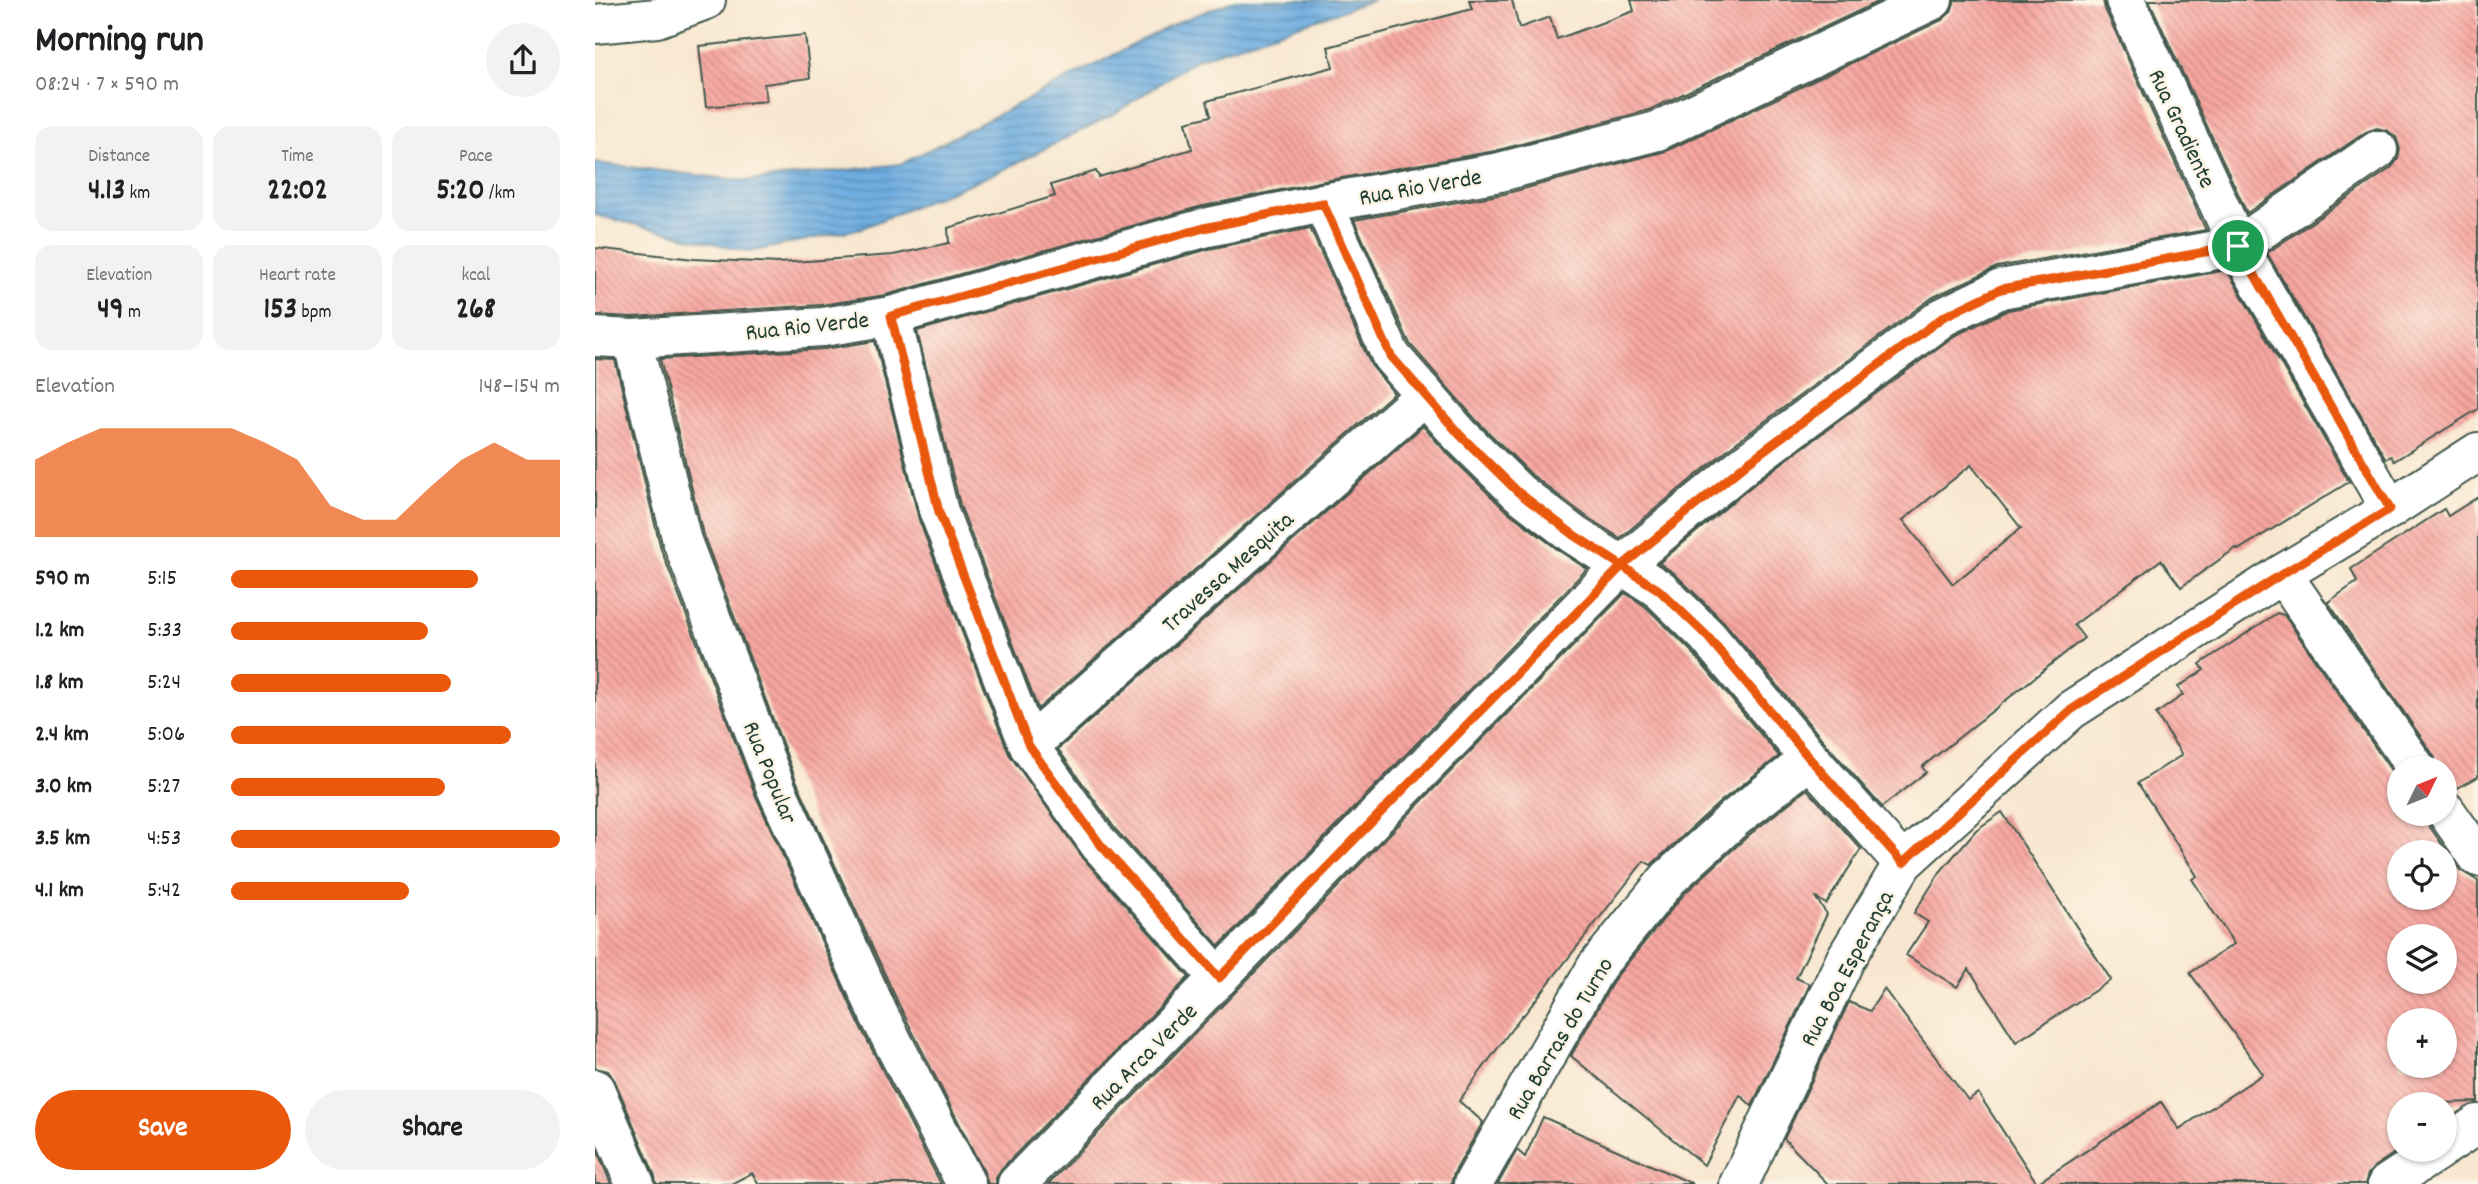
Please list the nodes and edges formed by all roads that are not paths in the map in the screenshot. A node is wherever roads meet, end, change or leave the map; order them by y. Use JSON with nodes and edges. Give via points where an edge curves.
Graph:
{"nodes":[{"id":1,"x":706,"y":0,"type":"edge"},
{"id":2,"x":1933,"y":0,"type":"edge"},
{"id":3,"x":2125,"y":0,"type":"edge"},
{"id":4,"x":595,"y":24,"type":"edge"},
{"id":5,"x":2378,"y":150,"type":"dead end"},
{"id":6,"x":1323,"y":203,"type":"junction"},
{"id":7,"x":2238,"y":246,"type":"junction"},
{"id":8,"x":891,"y":316,"type":"junction"},
{"id":9,"x":613,"y":338,"type":"edge"},
{"id":10,"x":1425,"y":395,"type":"junction"},
{"id":11,"x":2478,"y":452,"type":"edge"},
{"id":12,"x":2390,"y":509,"type":"junction"},
{"id":13,"x":1622,"y":566,"type":"junction"},
{"id":14,"x":2282,"y":574,"type":"junction"},
{"id":15,"x":1029,"y":746,"type":"junction"},
{"id":16,"x":2408,"y":756,"type":"edge"},
{"id":17,"x":1810,"y":759,"type":"junction"},
{"id":18,"x":2456,"y":826,"type":"edge"},
{"id":19,"x":2478,"y":857,"type":"edge"},
{"id":20,"x":1903,"y":863,"type":"junction"},
{"id":21,"x":1219,"y":978,"type":"junction"},
{"id":22,"x":595,"y":1089,"type":"edge"},
{"id":23,"x":2478,"y":1124,"type":"edge"},
{"id":24,"x":2457,"y":1138,"type":"edge"},
{"id":25,"x":2421,"y":1162,"type":"edge"},
{"id":26,"x":635,"y":1184,"type":"edge"},
{"id":27,"x":966,"y":1184,"type":"edge"},
{"id":28,"x":1017,"y":1184,"type":"edge"},
{"id":29,"x":1473,"y":1184,"type":"edge"},
{"id":30,"x":1739,"y":1184,"type":"edge"},
{"id":31,"x":2387,"y":1184,"type":"edge"}],
"edges":[{"from":1,"to":4,"type":"street","via":[[657,18]]},
{"from":2,"to":6,"type":"street","name":"Rua Rio Verde","via":[[1657,131],[1500,172]]},
{"from":3,"to":7,"type":"street","name":"Rua Gradiente"},
{"from":5,"to":7,"type":"street","name":"Rua Arca Verde"},
{"from":6,"to":8,"type":"street","name":"Rua Rio Verde","via":[[1204,228]]},
{"from":6,"to":10,"type":"street","via":[[1391,356]]},
{"from":7,"to":12,"type":"street","name":"Rua Gradiente"},
{"from":7,"to":13,"type":"street","name":"Rua Arca Verde","via":[[2001,289],[1943,317],[1747,463]]},
{"from":8,"to":9,"type":"street","name":"Rua Rio Verde","via":[[823,327]]},
{"from":8,"to":15,"type":"street","via":[[939,512]]},
{"from":9,"to":27,"type":"street","name":"Rua Popular","via":[[682,541],[776,788],[879,1015]]},
{"from":10,"to":13,"type":"street","via":[[1518,492]]},
{"from":10,"to":15,"type":"street","name":"Travessa Mesquita"},
{"from":11,"to":12,"type":"street","name":"Rua Boa Esperança"},
{"from":12,"to":14,"type":"street","name":"Rua Boa Esperança"},
{"from":13,"to":17,"type":"street","via":[[1659,590],[1707,636]]},
{"from":13,"to":21,"type":"street","name":"Rua Arca Verde"},
{"from":14,"to":16,"type":"street"},
{"from":14,"to":20,"type":"street","name":"Rua Boa Esperança","via":[[2071,710]]},
{"from":15,"to":21,"type":"street","via":[[1100,844]]},
{"from":17,"to":20,"type":"street"},
{"from":17,"to":29,"type":"street","name":"Rua Barras do Turno","via":[[1668,879],[1597,966]]},
{"from":18,"to":19,"type":"street"},
{"from":20,"to":30,"type":"street","name":"Rua Boa Esperança","via":[[1846,958]]},
{"from":21,"to":28,"type":"street","name":"Rua Arca Verde"},
{"from":22,"to":26,"type":"street"},
{"from":23,"to":24,"type":"street"},
{"from":25,"to":31,"type":"street"}]}
